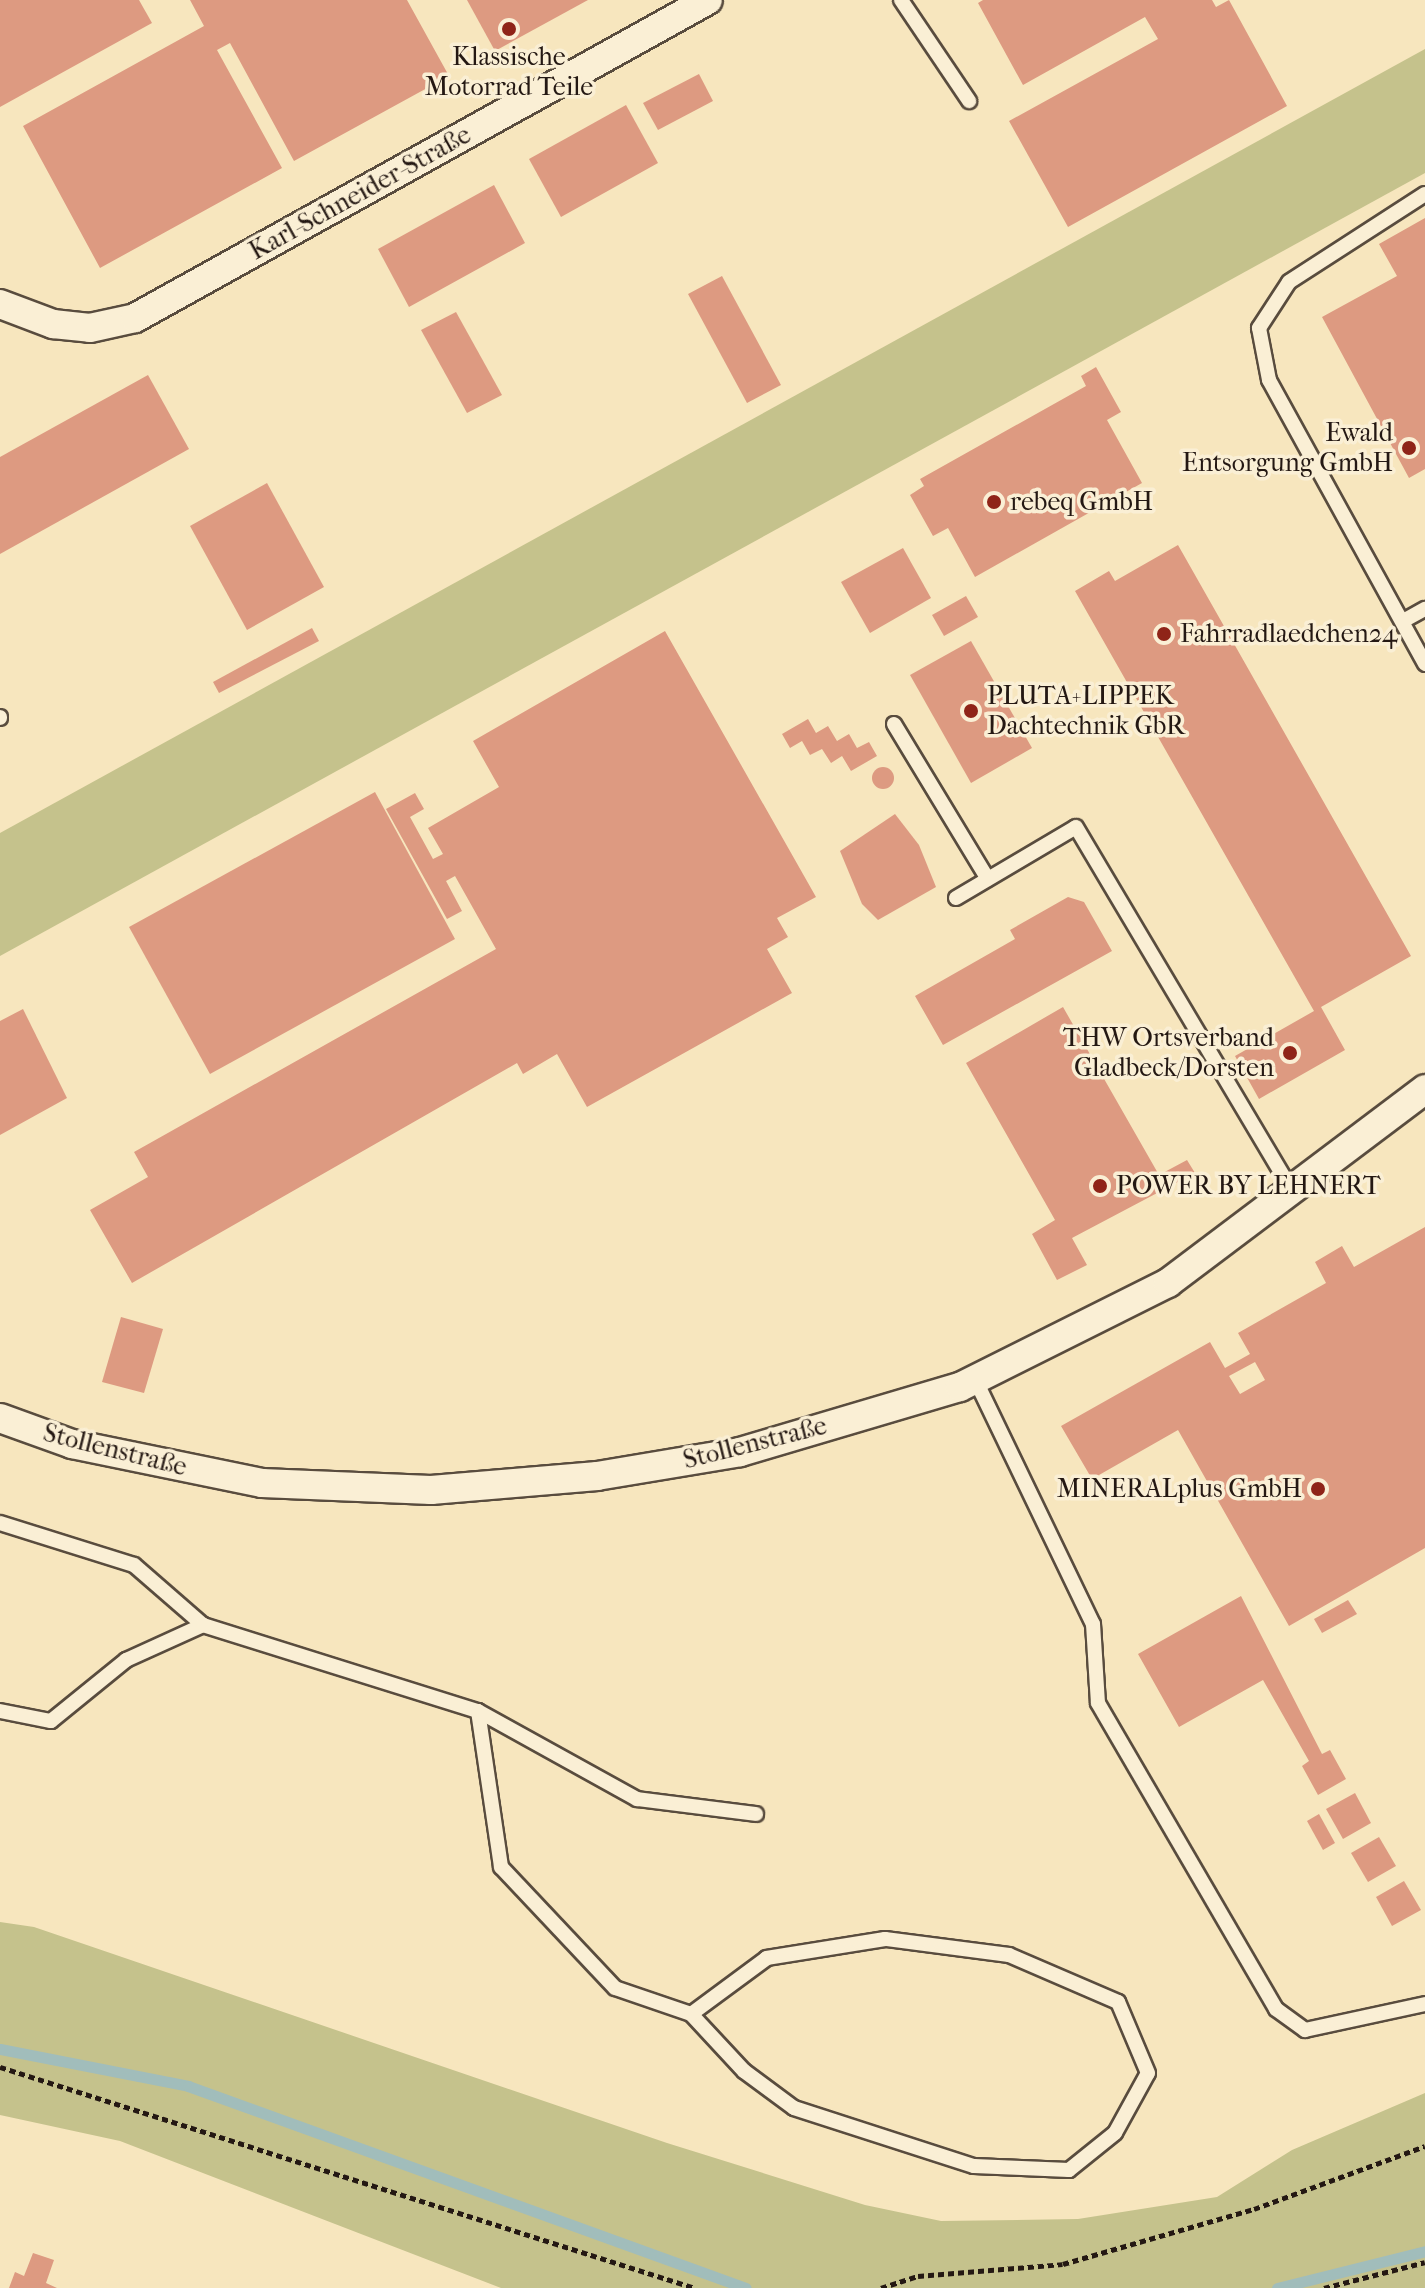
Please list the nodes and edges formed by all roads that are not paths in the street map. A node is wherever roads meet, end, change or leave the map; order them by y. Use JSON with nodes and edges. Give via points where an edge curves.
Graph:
{"nodes":[{"id":1,"x":708,"y":0,"type":"edge"},
{"id":2,"x":901,"y":0,"type":"edge"},
{"id":3,"x":969,"y":101,"type":"dead end"},
{"id":4,"x":1425,"y":194,"type":"edge"},
{"id":5,"x":4,"y":314,"type":"edge"},
{"id":6,"x":1425,"y":609,"type":"edge"},
{"id":7,"x":1403,"y":621,"type":"junction"},
{"id":8,"x":1425,"y":664,"type":"edge"},
{"id":9,"x":894,"y":724,"type":"dead end"},
{"id":10,"x":988,"y":879,"type":"junction"},
{"id":11,"x":956,"y":898,"type":"dead end"},
{"id":12,"x":1425,"y":1089,"type":"edge"},
{"id":13,"x":1291,"y":1189,"type":"junction"},
{"id":14,"x":975,"y":1379,"type":"junction"},
{"id":15,"x":0,"y":1418,"type":"edge"},
{"id":16,"x":0,"y":1523,"type":"edge"},
{"id":17,"x":203,"y":1625,"type":"junction"},
{"id":18,"x":0,"y":1711,"type":"edge"},
{"id":19,"x":478,"y":1711,"type":"junction"},
{"id":20,"x":756,"y":1814,"type":"dead end"},
{"id":21,"x":1425,"y":2004,"type":"edge"},
{"id":22,"x":691,"y":2014,"type":"junction"}],
"edges":[{"from":1,"to":5,"type":"street","name":"Karl-Schneider-Straße","via":[[135,318],[90,328]]},
{"from":2,"to":3,"type":"lane"},
{"from":4,"to":7,"type":"lane","via":[[1289,282],[1259,328],[1269,380]]},
{"from":6,"to":7,"type":"lane"},
{"from":7,"to":8,"type":"lane"},
{"from":9,"to":10,"type":"lane"},
{"from":10,"to":11,"type":"lane"},
{"from":10,"to":13,"type":"lane","via":[[1076,827]]},
{"from":12,"to":13,"type":"street","name":"Stollenstraße"},
{"from":13,"to":14,"type":"street","name":"Stollenstraße","via":[[1168,1283]]},
{"from":14,"to":15,"type":"street","name":"Stollenstraße","via":[[740,1452],[597,1476],[431,1490],[262,1483],[72,1444]]},
{"from":14,"to":21,"type":"lane","via":[[1093,1624],[1098,1703],[1276,2009],[1305,2030]]},
{"from":16,"to":17,"type":"lane","via":[[134,1565]]},
{"from":17,"to":18,"type":"lane","via":[[126,1660],[51,1721]]},
{"from":17,"to":19,"type":"lane"},
{"from":19,"to":20,"type":"lane","via":[[637,1799]]},
{"from":19,"to":22,"type":"lane","via":[[501,1867],[615,1988]]},
{"from":22,"to":22,"type":"lane","via":[[744,2071],[794,2108],[974,2166],[1069,2170],[1115,2133],[1148,2073],[1118,2002],[1009,1955],[900,1941],[767,1958]]}]}
